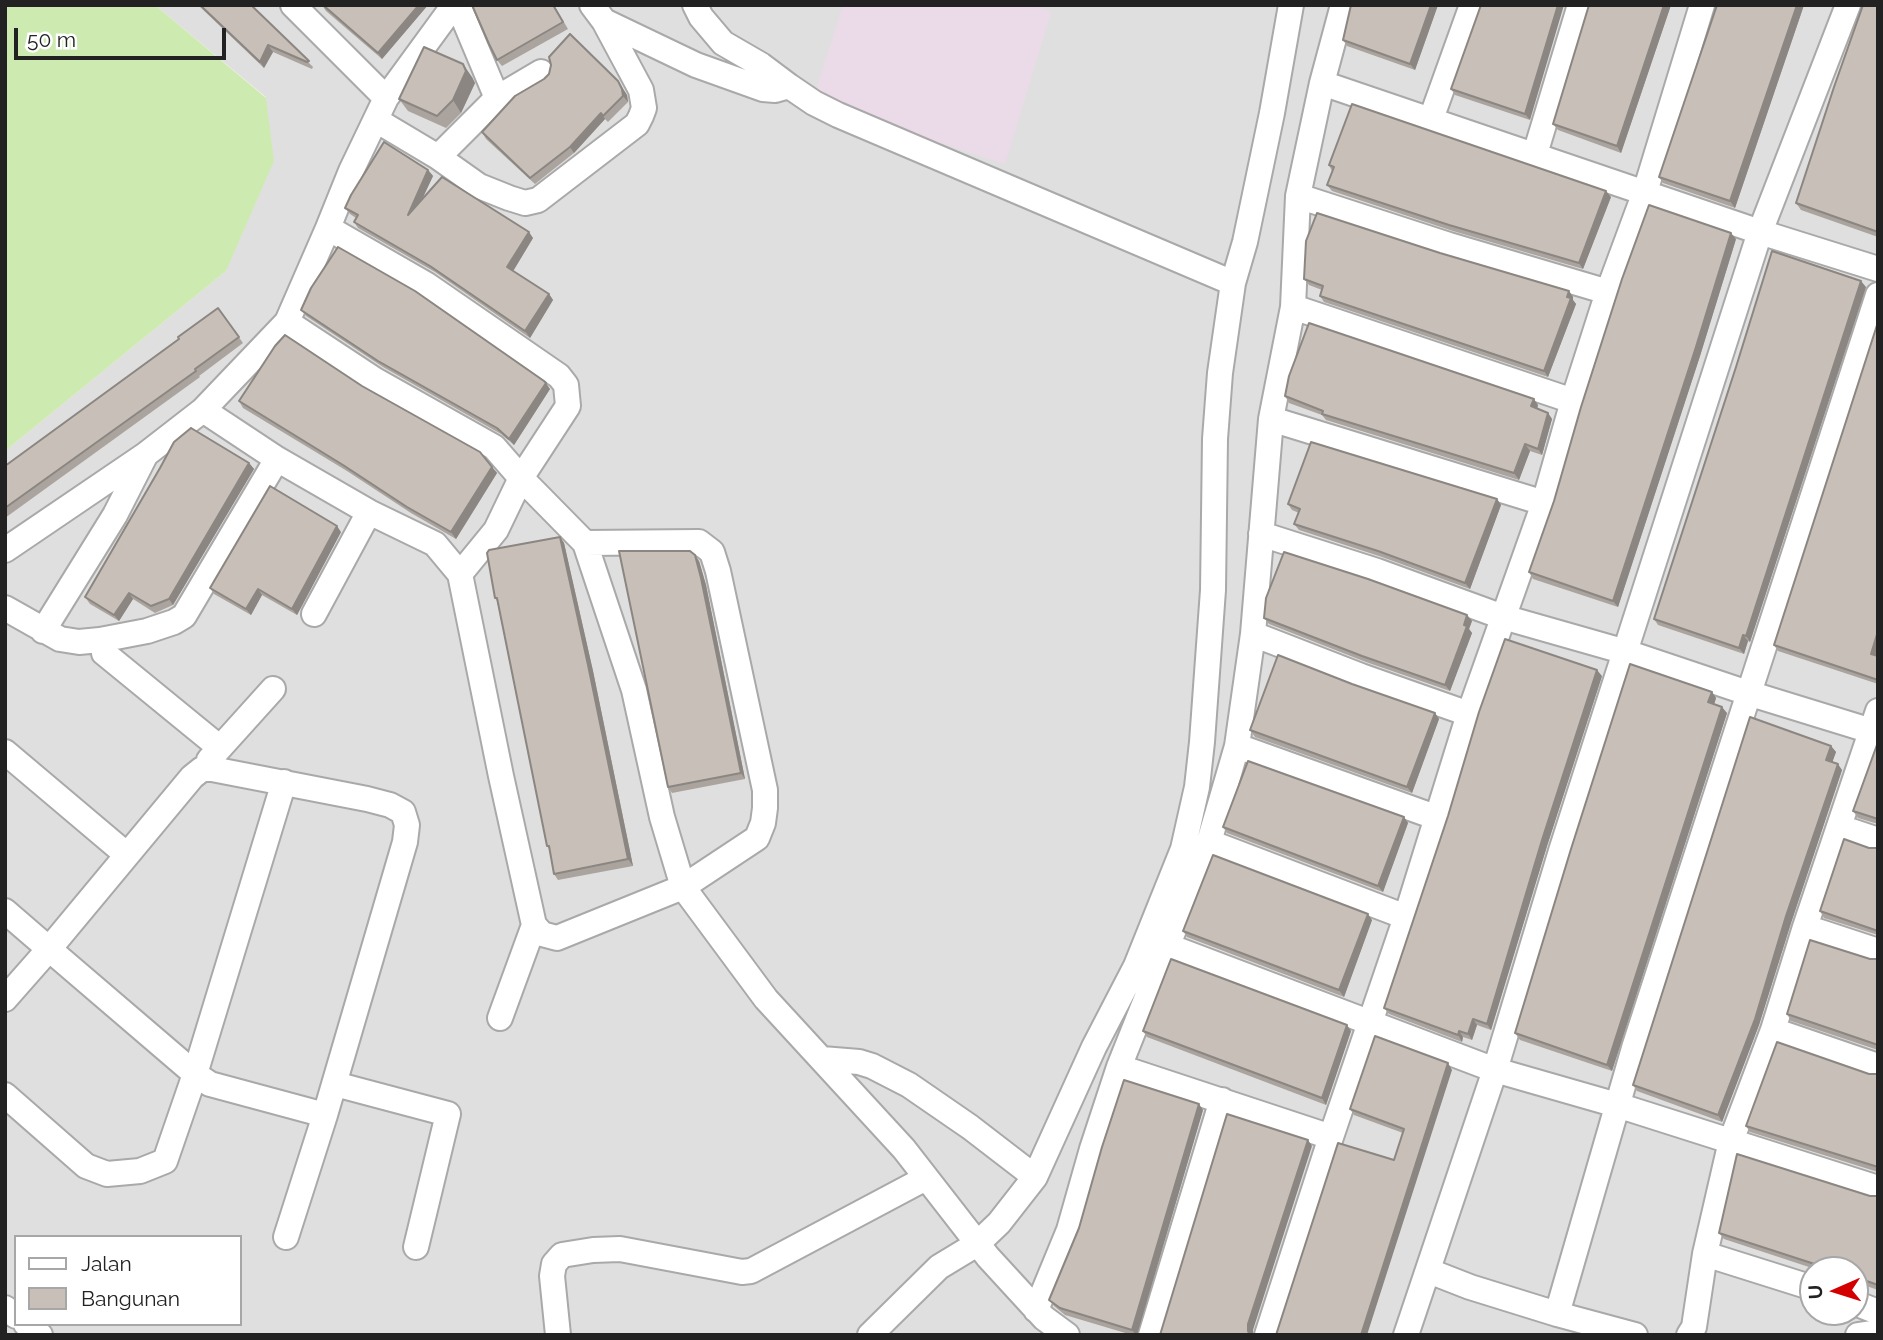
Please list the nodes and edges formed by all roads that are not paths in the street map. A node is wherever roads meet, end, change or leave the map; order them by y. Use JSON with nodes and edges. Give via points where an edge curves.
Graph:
{"nodes":[{"id":1,"x":293,"y":5,"type":"edge"},
{"id":2,"x":456,"y":5,"type":"edge"},
{"id":3,"x":695,"y":5,"type":"edge"},
{"id":4,"x":1291,"y":5,"type":"edge"},
{"id":5,"x":1343,"y":5,"type":"edge"},
{"id":6,"x":1472,"y":5,"type":"edge"},
{"id":7,"x":1580,"y":5,"type":"edge"},
{"id":8,"x":1702,"y":5,"type":"edge"},
{"id":9,"x":1848,"y":5,"type":"edge"},
{"id":10,"x":598,"y":13,"type":"edge"},
{"id":11,"x":541,"y":72,"type":"dead end"},
{"id":12,"x":1322,"y":83,"type":"junction"},
{"id":13,"x":789,"y":86,"type":"junction"},
{"id":14,"x":497,"y":98,"type":"junction"},
{"id":15,"x":381,"y":109,"type":"junction"},
{"id":16,"x":1432,"y":119,"type":"junction"},
{"id":17,"x":1535,"y":154,"type":"junction"},
{"id":18,"x":438,"y":157,"type":"junction"},
{"id":19,"x":1645,"y":192,"type":"junction"},
{"id":20,"x":1298,"y":196,"type":"junction"},
{"id":21,"x":328,"y":228,"type":"junction"},
{"id":22,"x":1760,"y":232,"type":"junction"},
{"id":23,"x":1878,"y":269,"type":"edge"},
{"id":24,"x":1233,"y":283,"type":"junction"},
{"id":25,"x":1608,"y":292,"type":"junction"},
{"id":26,"x":1878,"y":295,"type":"edge"},
{"id":27,"x":1293,"y":307,"type":"junction"},
{"id":28,"x":287,"y":321,"type":"junction"},
{"id":29,"x":1573,"y":401,"type":"junction"},
{"id":30,"x":203,"y":410,"type":"junction"},
{"id":31,"x":1271,"y":419,"type":"junction"},
{"id":32,"x":145,"y":455,"type":"junction"},
{"id":33,"x":277,"y":459,"type":"junction"},
{"id":34,"x":521,"y":478,"type":"junction"},
{"id":35,"x":1544,"y":503,"type":"junction"},
{"id":36,"x":369,"y":512,"type":"junction"},
{"id":37,"x":1261,"y":534,"type":"junction"},
{"id":38,"x":585,"y":543,"type":"junction"},
{"id":39,"x":5,"y":550,"type":"edge"},
{"id":40,"x":460,"y":574,"type":"junction"},
{"id":41,"x":5,"y":608,"type":"edge"},
{"id":42,"x":314,"y":614,"type":"dead end"},
{"id":43,"x":1503,"y":617,"type":"junction"},
{"id":44,"x":43,"y":631,"type":"junction"},
{"id":45,"x":1253,"y":634,"type":"junction"},
{"id":46,"x":1626,"y":652,"type":"junction"},
{"id":47,"x":104,"y":653,"type":"dead end"},
{"id":48,"x":273,"y":689,"type":"dead end"},
{"id":49,"x":1748,"y":693,"type":"junction"},
{"id":50,"x":1469,"y":713,"type":"junction"},
{"id":51,"x":1875,"y":725,"type":"edge"},
{"id":52,"x":1237,"y":746,"type":"junction"},
{"id":53,"x":219,"y":747,"type":"junction"},
{"id":54,"x":5,"y":752,"type":"edge"},
{"id":55,"x":202,"y":769,"type":"junction"},
{"id":56,"x":284,"y":782,"type":"junction"},
{"id":57,"x":1438,"y":818,"type":"junction"},
{"id":58,"x":1839,"y":827,"type":"junction"},
{"id":59,"x":1878,"y":840,"type":"edge"},
{"id":60,"x":1209,"y":842,"type":"junction"},
{"id":61,"x":127,"y":855,"type":"junction"},
{"id":62,"x":683,"y":887,"type":"junction"},
{"id":63,"x":5,"y":911,"type":"edge"},
{"id":64,"x":1406,"y":917,"type":"junction"},
{"id":65,"x":534,"y":925,"type":"junction"},
{"id":66,"x":1805,"y":927,"type":"junction"},
{"id":67,"x":1168,"y":946,"type":"junction"},
{"id":68,"x":49,"y":948,"type":"junction"},
{"id":69,"x":1878,"y":951,"type":"edge"},
{"id":70,"x":5,"y":999,"type":"edge"},
{"id":71,"x":500,"y":1018,"type":"dead end"},
{"id":72,"x":1370,"y":1023,"type":"junction"},
{"id":73,"x":1773,"y":1030,"type":"junction"},
{"id":74,"x":822,"y":1059,"type":"junction"},
{"id":75,"x":1878,"y":1066,"type":"edge"},
{"id":76,"x":1119,"y":1067,"type":"junction"},
{"id":77,"x":1495,"y":1070,"type":"junction"},
{"id":78,"x":195,"y":1074,"type":"junction"},
{"id":79,"x":335,"y":1084,"type":"junction"},
{"id":80,"x":5,"y":1095,"type":"edge"},
{"id":81,"x":1222,"y":1100,"type":"junction"},
{"id":82,"x":1617,"y":1105,"type":"junction"},
{"id":83,"x":325,"y":1115,"type":"junction"},
{"id":84,"x":1331,"y":1137,"type":"junction"},
{"id":85,"x":1731,"y":1142,"type":"junction"},
{"id":86,"x":1035,"y":1177,"type":"junction"},
{"id":87,"x":926,"y":1178,"type":"junction"},
{"id":88,"x":1878,"y":1188,"type":"edge"},
{"id":89,"x":286,"y":1237,"type":"dead end"},
{"id":90,"x":977,"y":1244,"type":"junction"},
{"id":91,"x":416,"y":1247,"type":"dead end"},
{"id":92,"x":1705,"y":1254,"type":"junction"},
{"id":93,"x":1429,"y":1271,"type":"junction"},
{"id":94,"x":1799,"y":1284,"type":"edge"},
{"id":95,"x":1557,"y":1314,"type":"junction"},
{"id":96,"x":1039,"y":1321,"type":"edge"},
{"id":97,"x":1878,"y":1332,"type":"edge"},
{"id":98,"x":558,"y":1335,"type":"edge"},
{"id":99,"x":870,"y":1335,"type":"edge"},
{"id":100,"x":1067,"y":1335,"type":"edge"},
{"id":101,"x":1151,"y":1335,"type":"edge"},
{"id":102,"x":1267,"y":1335,"type":"edge"},
{"id":103,"x":1406,"y":1335,"type":"edge"},
{"id":104,"x":1635,"y":1335,"type":"edge"},
{"id":105,"x":1689,"y":1335,"type":"edge"},
{"id":106,"x":1858,"y":1335,"type":"edge"}],
"edges":[{"from":1,"to":15,"type":"street"},
{"from":2,"to":14,"type":"street"},
{"from":2,"to":15,"type":"street"},
{"from":3,"to":13,"type":"street","via":[[723,43]]},
{"from":4,"to":24,"type":"street"},
{"from":5,"to":12,"type":"street"},
{"from":6,"to":16,"type":"street"},
{"from":7,"to":17,"type":"street"},
{"from":8,"to":19,"type":"street"},
{"from":9,"to":22,"type":"street"},
{"from":10,"to":13,"type":"street","via":[[696,65],[763,89]]},
{"from":10,"to":18,"type":"street","via":[[642,90],[644,108],[637,124],[538,200],[526,203],[479,186]]},
{"from":11,"to":14,"type":"street"},
{"from":12,"to":16,"type":"street"},
{"from":12,"to":20,"type":"street"},
{"from":13,"to":24,"type":"street","via":[[838,115]]},
{"from":14,"to":18,"type":"street"},
{"from":15,"to":18,"type":"street"},
{"from":15,"to":21,"type":"street"},
{"from":16,"to":17,"type":"street"},
{"from":17,"to":19,"type":"street"},
{"from":19,"to":22,"type":"street"},
{"from":19,"to":25,"type":"street"},
{"from":20,"to":25,"type":"street"},
{"from":20,"to":27,"type":"street"},
{"from":21,"to":28,"type":"street"},
{"from":21,"to":34,"type":"street","via":[[427,285],[566,385],[568,406]]},
{"from":22,"to":23,"type":"street"},
{"from":22,"to":46,"type":"street"},
{"from":24,"to":86,"type":"street","via":[[1216,426],[1213,590],[1197,787],[1183,849],[1136,966]]},
{"from":25,"to":29,"type":"street"},
{"from":26,"to":49,"type":"street"},
{"from":27,"to":29,"type":"street"},
{"from":27,"to":31,"type":"street"},
{"from":28,"to":30,"type":"street"},
{"from":28,"to":34,"type":"street","via":[[375,380],[494,447]]},
{"from":29,"to":35,"type":"street"},
{"from":30,"to":32,"type":"street"},
{"from":30,"to":33,"type":"street"},
{"from":31,"to":35,"type":"street"},
{"from":31,"to":37,"type":"street"},
{"from":32,"to":39,"type":"street"},
{"from":32,"to":44,"type":"street","via":[[115,515]]},
{"from":33,"to":36,"type":"street"},
{"from":33,"to":44,"type":"street","via":[[184,616],[147,631],[100,640],[79,642]]},
{"from":34,"to":38,"type":"street"},
{"from":34,"to":40,"type":"street","via":[[496,530]]},
{"from":35,"to":43,"type":"street"},
{"from":36,"to":40,"type":"street","via":[[435,544]]},
{"from":36,"to":42,"type":"street"},
{"from":37,"to":43,"type":"street","via":[[1377,570]]},
{"from":37,"to":45,"type":"street"},
{"from":38,"to":62,"type":"street","via":[[634,690]]},
{"from":38,"to":62,"type":"street","via":[[699,542],[712,552],[719,571],[765,808],[757,838]]},
{"from":40,"to":65,"type":"street"},
{"from":41,"to":44,"type":"street"},
{"from":43,"to":46,"type":"street"},
{"from":43,"to":50,"type":"street"},
{"from":45,"to":50,"type":"street"},
{"from":45,"to":52,"type":"street"},
{"from":46,"to":49,"type":"street"},
{"from":46,"to":77,"type":"street"},
{"from":47,"to":53,"type":"street"},
{"from":48,"to":53,"type":"street"},
{"from":49,"to":51,"type":"street"},
{"from":49,"to":82,"type":"street"},
{"from":50,"to":57,"type":"street"},
{"from":51,"to":58,"type":"street"},
{"from":52,"to":57,"type":"street"},
{"from":52,"to":60,"type":"street"},
{"from":53,"to":55,"type":"street"},
{"from":54,"to":61,"type":"street"},
{"from":55,"to":56,"type":"street"},
{"from":55,"to":61,"type":"street"},
{"from":56,"to":78,"type":"street"},
{"from":56,"to":79,"type":"street","via":[[390,805],[403,812],[407,825]]},
{"from":57,"to":64,"type":"street"},
{"from":58,"to":59,"type":"street"},
{"from":58,"to":66,"type":"street"},
{"from":60,"to":64,"type":"street"},
{"from":60,"to":67,"type":"street"},
{"from":61,"to":68,"type":"street"},
{"from":62,"to":65,"type":"street","via":[[557,938],[542,934]]},
{"from":62,"to":74,"type":"street","via":[[766,999]]},
{"from":63,"to":68,"type":"street"},
{"from":64,"to":72,"type":"street"},
{"from":65,"to":71,"type":"street"},
{"from":66,"to":69,"type":"street"},
{"from":66,"to":73,"type":"street"},
{"from":67,"to":72,"type":"street"},
{"from":67,"to":76,"type":"street"},
{"from":68,"to":70,"type":"street"},
{"from":68,"to":78,"type":"street"},
{"from":72,"to":77,"type":"street"},
{"from":72,"to":84,"type":"street"},
{"from":73,"to":75,"type":"street"},
{"from":73,"to":85,"type":"street"},
{"from":74,"to":86,"type":"street","via":[[859,1062],[909,1085]]},
{"from":74,"to":87,"type":"street"},
{"from":76,"to":81,"type":"street"},
{"from":76,"to":96,"type":"street"},
{"from":77,"to":82,"type":"street"},
{"from":77,"to":93,"type":"street"},
{"from":78,"to":80,"type":"street","via":[[165,1161],[140,1171],[107,1174],[86,1166]]},
{"from":78,"to":83,"type":"street","via":[[210,1084]]},
{"from":79,"to":83,"type":"street"},
{"from":79,"to":91,"type":"street","via":[[449,1114]]},
{"from":81,"to":84,"type":"street"},
{"from":81,"to":101,"type":"street"},
{"from":82,"to":85,"type":"street"},
{"from":82,"to":95,"type":"street"},
{"from":83,"to":89,"type":"street"},
{"from":84,"to":102,"type":"street"},
{"from":85,"to":88,"type":"street"},
{"from":85,"to":92,"type":"street"},
{"from":86,"to":90,"type":"street"},
{"from":87,"to":90,"type":"street"},
{"from":87,"to":98,"type":"street","via":[[742,1272],[620,1249],[562,1255],[552,1276]]},
{"from":90,"to":96,"type":"street"},
{"from":90,"to":99,"type":"street","via":[[939,1267]]},
{"from":92,"to":94,"type":"street"},
{"from":92,"to":105,"type":"street"},
{"from":93,"to":95,"type":"street"},
{"from":93,"to":103,"type":"street"},
{"from":95,"to":104,"type":"street"},
{"from":96,"to":100,"type":"street"},
{"from":97,"to":106,"type":"street"}]}
